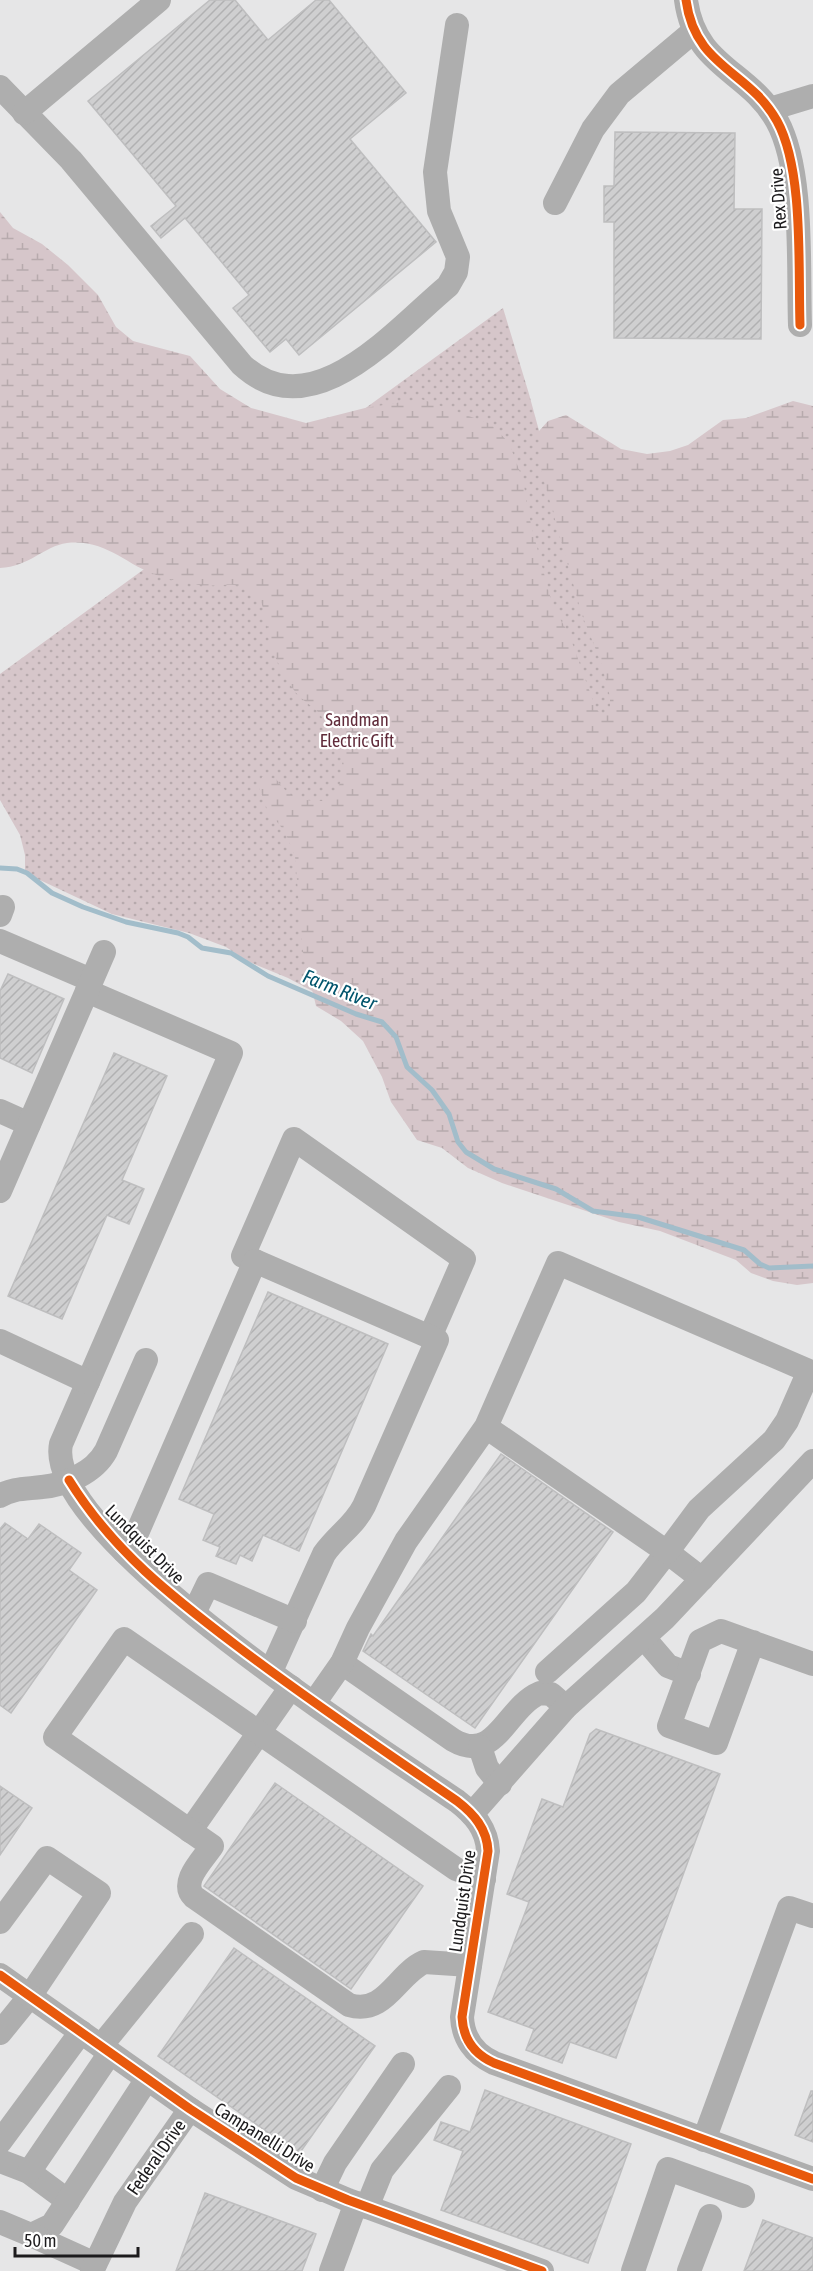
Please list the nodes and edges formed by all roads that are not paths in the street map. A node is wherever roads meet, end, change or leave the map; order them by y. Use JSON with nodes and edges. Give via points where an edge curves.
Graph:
{"nodes":[{"id":1,"x":159,"y":0,"type":"edge"},
{"id":2,"x":686,"y":0,"type":"edge"},
{"id":3,"x":457,"y":25,"type":"dead end"},
{"id":4,"x":694,"y":31,"type":"junction"},
{"id":5,"x":0,"y":87,"type":"edge"},
{"id":6,"x":813,"y":96,"type":"edge"},
{"id":7,"x":770,"y":109,"type":"junction"},
{"id":8,"x":24,"y":113,"type":"junction"},
{"id":9,"x":555,"y":203,"type":"dead end"},
{"id":10,"x":805,"y":218,"type":"edge"},
{"id":11,"x":800,"y":325,"type":"dead end"},
{"id":12,"x":0,"y":941,"type":"edge"},
{"id":13,"x":104,"y":952,"type":"dead end"},
{"id":14,"x":89,"y":986,"type":"junction"},
{"id":15,"x":0,"y":1111,"type":"edge"},
{"id":16,"x":29,"y":1124,"type":"junction"},
{"id":17,"x":0,"y":1191,"type":"edge"},
{"id":18,"x":255,"y":1261,"type":"junction"},
{"id":19,"x":430,"y":1337,"type":"junction"},
{"id":20,"x":0,"y":1341,"type":"edge"},
{"id":21,"x":146,"y":1360,"type":"dead end"},
{"id":22,"x":88,"y":1382,"type":"junction"},
{"id":23,"x":486,"y":1427,"type":"junction"},
{"id":24,"x":813,"y":1461,"type":"edge"},
{"id":25,"x":69,"y":1480,"type":"junction"},
{"id":26,"x":0,"y":1496,"type":"edge"},
{"id":27,"x":124,"y":1551,"type":"junction"},
{"id":28,"x":667,"y":1552,"type":"junction"},
{"id":29,"x":702,"y":1579,"type":"junction"},
{"id":30,"x":194,"y":1613,"type":"junction"},
{"id":31,"x":295,"y":1622,"type":"junction"},
{"id":32,"x":644,"y":1638,"type":"junction"},
{"id":33,"x":753,"y":1642,"type":"junction"},
{"id":34,"x":342,"y":1663,"type":"junction"},
{"id":35,"x":813,"y":1664,"type":"edge"},
{"id":36,"x":271,"y":1671,"type":"junction"},
{"id":37,"x":547,"y":1671,"type":"dead end"},
{"id":38,"x":688,"y":1674,"type":"junction"},
{"id":39,"x":291,"y":1687,"type":"junction"},
{"id":40,"x":314,"y":1703,"type":"junction"},
{"id":41,"x":566,"y":1707,"type":"junction"},
{"id":42,"x":259,"y":1732,"type":"junction"},
{"id":43,"x":480,"y":1747,"type":"junction"},
{"id":44,"x":501,"y":1784,"type":"junction"},
{"id":45,"x":472,"y":1814,"type":"junction"},
{"id":46,"x":190,"y":1831,"type":"junction"},
{"id":47,"x":484,"y":1879,"type":"junction"},
{"id":48,"x":813,"y":1916,"type":"edge"},
{"id":49,"x":0,"y":1922,"type":"edge"},
{"id":50,"x":192,"y":1934,"type":"dead end"},
{"id":51,"x":470,"y":1965,"type":"junction"},
{"id":52,"x":0,"y":1975,"type":"edge"},
{"id":53,"x":30,"y":1996,"type":"junction"},
{"id":54,"x":81,"y":2032,"type":"junction"},
{"id":55,"x":0,"y":2033,"type":"edge"},
{"id":56,"x":106,"y":2049,"type":"junction"},
{"id":57,"x":403,"y":2064,"type":"dead end"},
{"id":58,"x":147,"y":2079,"type":"junction"},
{"id":59,"x":449,"y":2087,"type":"dead end"},
{"id":60,"x":190,"y":2109,"type":"junction"},
{"id":61,"x":704,"y":2140,"type":"junction"},
{"id":62,"x":0,"y":2142,"type":"edge"},
{"id":63,"x":0,"y":2161,"type":"edge"},
{"id":64,"x":29,"y":2172,"type":"junction"},
{"id":65,"x":813,"y":2179,"type":"edge"},
{"id":66,"x":322,"y":2190,"type":"junction"},
{"id":67,"x":743,"y":2196,"type":"dead end"},
{"id":68,"x":68,"y":2201,"type":"junction"},
{"id":69,"x":361,"y":2205,"type":"junction"},
{"id":70,"x":710,"y":2216,"type":"dead end"},
{"id":71,"x":0,"y":2222,"type":"edge"},
{"id":72,"x":31,"y":2235,"type":"junction"},
{"id":73,"x":93,"y":2267,"type":"edge"},
{"id":74,"x":331,"y":2271,"type":"edge"},
{"id":75,"x":542,"y":2271,"type":"edge"},
{"id":76,"x":633,"y":2271,"type":"edge"},
{"id":77,"x":689,"y":2271,"type":"edge"}],
"edges":[{"from":1,"to":8,"type":"street"},
{"from":2,"to":4,"type":"street","name":"Rex Drive"},
{"from":3,"to":8,"type":"street","via":[[435,181],[439,211],[457,250],[456,272],[448,286],[355,366],[311,384],[290,386],[270,382],[242,365],[78,168]]},
{"from":4,"to":7,"type":"street","name":"Rex Drive","via":[[710,55]]},
{"from":4,"to":9,"type":"street","via":[[619,94],[593,129]]},
{"from":5,"to":8,"type":"street"},
{"from":6,"to":7,"type":"street"},
{"from":7,"to":10,"type":"street","name":"Rex Drive","via":[[791,156]]},
{"from":10,"to":11,"type":"street","name":"Rex Drive"},
{"from":12,"to":14,"type":"street"},
{"from":13,"to":14,"type":"street"},
{"from":14,"to":16,"type":"street"},
{"from":14,"to":22,"type":"street","name":"Lundquist Drive","via":[[231,1053]]},
{"from":15,"to":16,"type":"street"},
{"from":16,"to":17,"type":"street"},
{"from":18,"to":19,"type":"street"},
{"from":18,"to":19,"type":"street","via":[[243,1256],[294,1139],[464,1259]]},
{"from":18,"to":27,"type":"street","via":[[137,1533]]},
{"from":19,"to":31,"type":"street","via":[[437,1340],[364,1506],[354,1524],[324,1554]]},
{"from":20,"to":22,"type":"street"},
{"from":21,"to":25,"type":"street","via":[[103,1457],[92,1469]]},
{"from":22,"to":25,"type":"street","name":"Lundquist Drive","via":[[60,1450],[60,1463]]},
{"from":23,"to":28,"type":"street"},
{"from":23,"to":28,"type":"street","via":[[558,1263],[809,1371],[774,1440],[699,1509]]},
{"from":23,"to":34,"type":"street","via":[[406,1541]]},
{"from":24,"to":29,"type":"street"},
{"from":25,"to":26,"type":"street"},
{"from":25,"to":27,"type":"street","name":"Lundquist Drive","via":[[99,1524]]},
{"from":27,"to":30,"type":"street","name":"Lundquist Drive"},
{"from":28,"to":29,"type":"street"},
{"from":28,"to":37,"type":"street","via":[[636,1592]]},
{"from":29,"to":32,"type":"street"},
{"from":30,"to":31,"type":"street","via":[[208,1584]]},
{"from":30,"to":36,"type":"street","name":"Lundquist Drive"},
{"from":31,"to":36,"type":"street"},
{"from":32,"to":38,"type":"street","via":[[668,1666]]},
{"from":32,"to":41,"type":"street"},
{"from":33,"to":35,"type":"street"},
{"from":33,"to":38,"type":"street","via":[[721,1630],[700,1641]]},
{"from":33,"to":38,"type":"street","via":[[716,1743],[669,1726]]},
{"from":34,"to":40,"type":"street"},
{"from":34,"to":43,"type":"street","via":[[453,1740],[467,1747]]},
{"from":36,"to":39,"type":"street","name":"Lundquist Drive"},
{"from":39,"to":40,"type":"street","name":"Lundquist Drive"},
{"from":39,"to":42,"type":"street"},
{"from":40,"to":45,"type":"street","name":"Lundquist Drive"},
{"from":41,"to":43,"type":"street","via":[[551,1695],[534,1695]]},
{"from":41,"to":44,"type":"street"},
{"from":42,"to":46,"type":"street"},
{"from":42,"to":46,"type":"street","via":[[124,1639],[80,1701],[55,1737]]},
{"from":42,"to":47,"type":"street","via":[[456,1869]]},
{"from":43,"to":44,"type":"street","via":[[487,1768]]},
{"from":44,"to":45,"type":"street"},
{"from":45,"to":47,"type":"street","name":"Lundquist Drive","via":[[487,1843]]},
{"from":46,"to":51,"type":"street","via":[[212,1846],[189,1881],[191,1894],[349,2004],[375,2004],[424,1962]]},
{"from":47,"to":51,"type":"street","name":"Lundquist Drive"},
{"from":48,"to":61,"type":"street","via":[[789,1908]]},
{"from":49,"to":53,"type":"street","via":[[47,1858],[99,1893]]},
{"from":50,"to":56,"type":"street"},
{"from":51,"to":61,"type":"street","name":"Lundquist Drive","via":[[462,2025],[479,2055]]},
{"from":52,"to":53,"type":"street","name":"Campanelli Drive"},
{"from":53,"to":54,"type":"street","name":"Campanelli Drive"},
{"from":53,"to":55,"type":"street"},
{"from":54,"to":56,"type":"street","name":"Campanelli Drive"},
{"from":54,"to":62,"type":"street"},
{"from":56,"to":58,"type":"street","name":"Campanelli Drive"},
{"from":56,"to":64,"type":"street"},
{"from":57,"to":66,"type":"street","via":[[335,2163]]},
{"from":58,"to":60,"type":"street","name":"Campanelli Drive"},
{"from":58,"to":68,"type":"street"},
{"from":59,"to":69,"type":"street","via":[[382,2170]]},
{"from":60,"to":66,"type":"street","name":"Campanelli Drive","via":[[281,2169]]},
{"from":60,"to":73,"type":"street","name":"Federal Drive","via":[[125,2202]]},
{"from":61,"to":65,"type":"street","name":"Lundquist Drive"},
{"from":63,"to":64,"type":"street"},
{"from":64,"to":68,"type":"street"},
{"from":66,"to":69,"type":"street","name":"Campanelli Drive"},
{"from":67,"to":76,"type":"street","via":[[668,2169]]},
{"from":68,"to":72,"type":"street","via":[[52,2225]]},
{"from":69,"to":74,"type":"street"},
{"from":69,"to":75,"type":"street","name":"Campanelli Drive"},
{"from":70,"to":77,"type":"street"},
{"from":71,"to":72,"type":"street"},
{"from":72,"to":73,"type":"street"}]}
